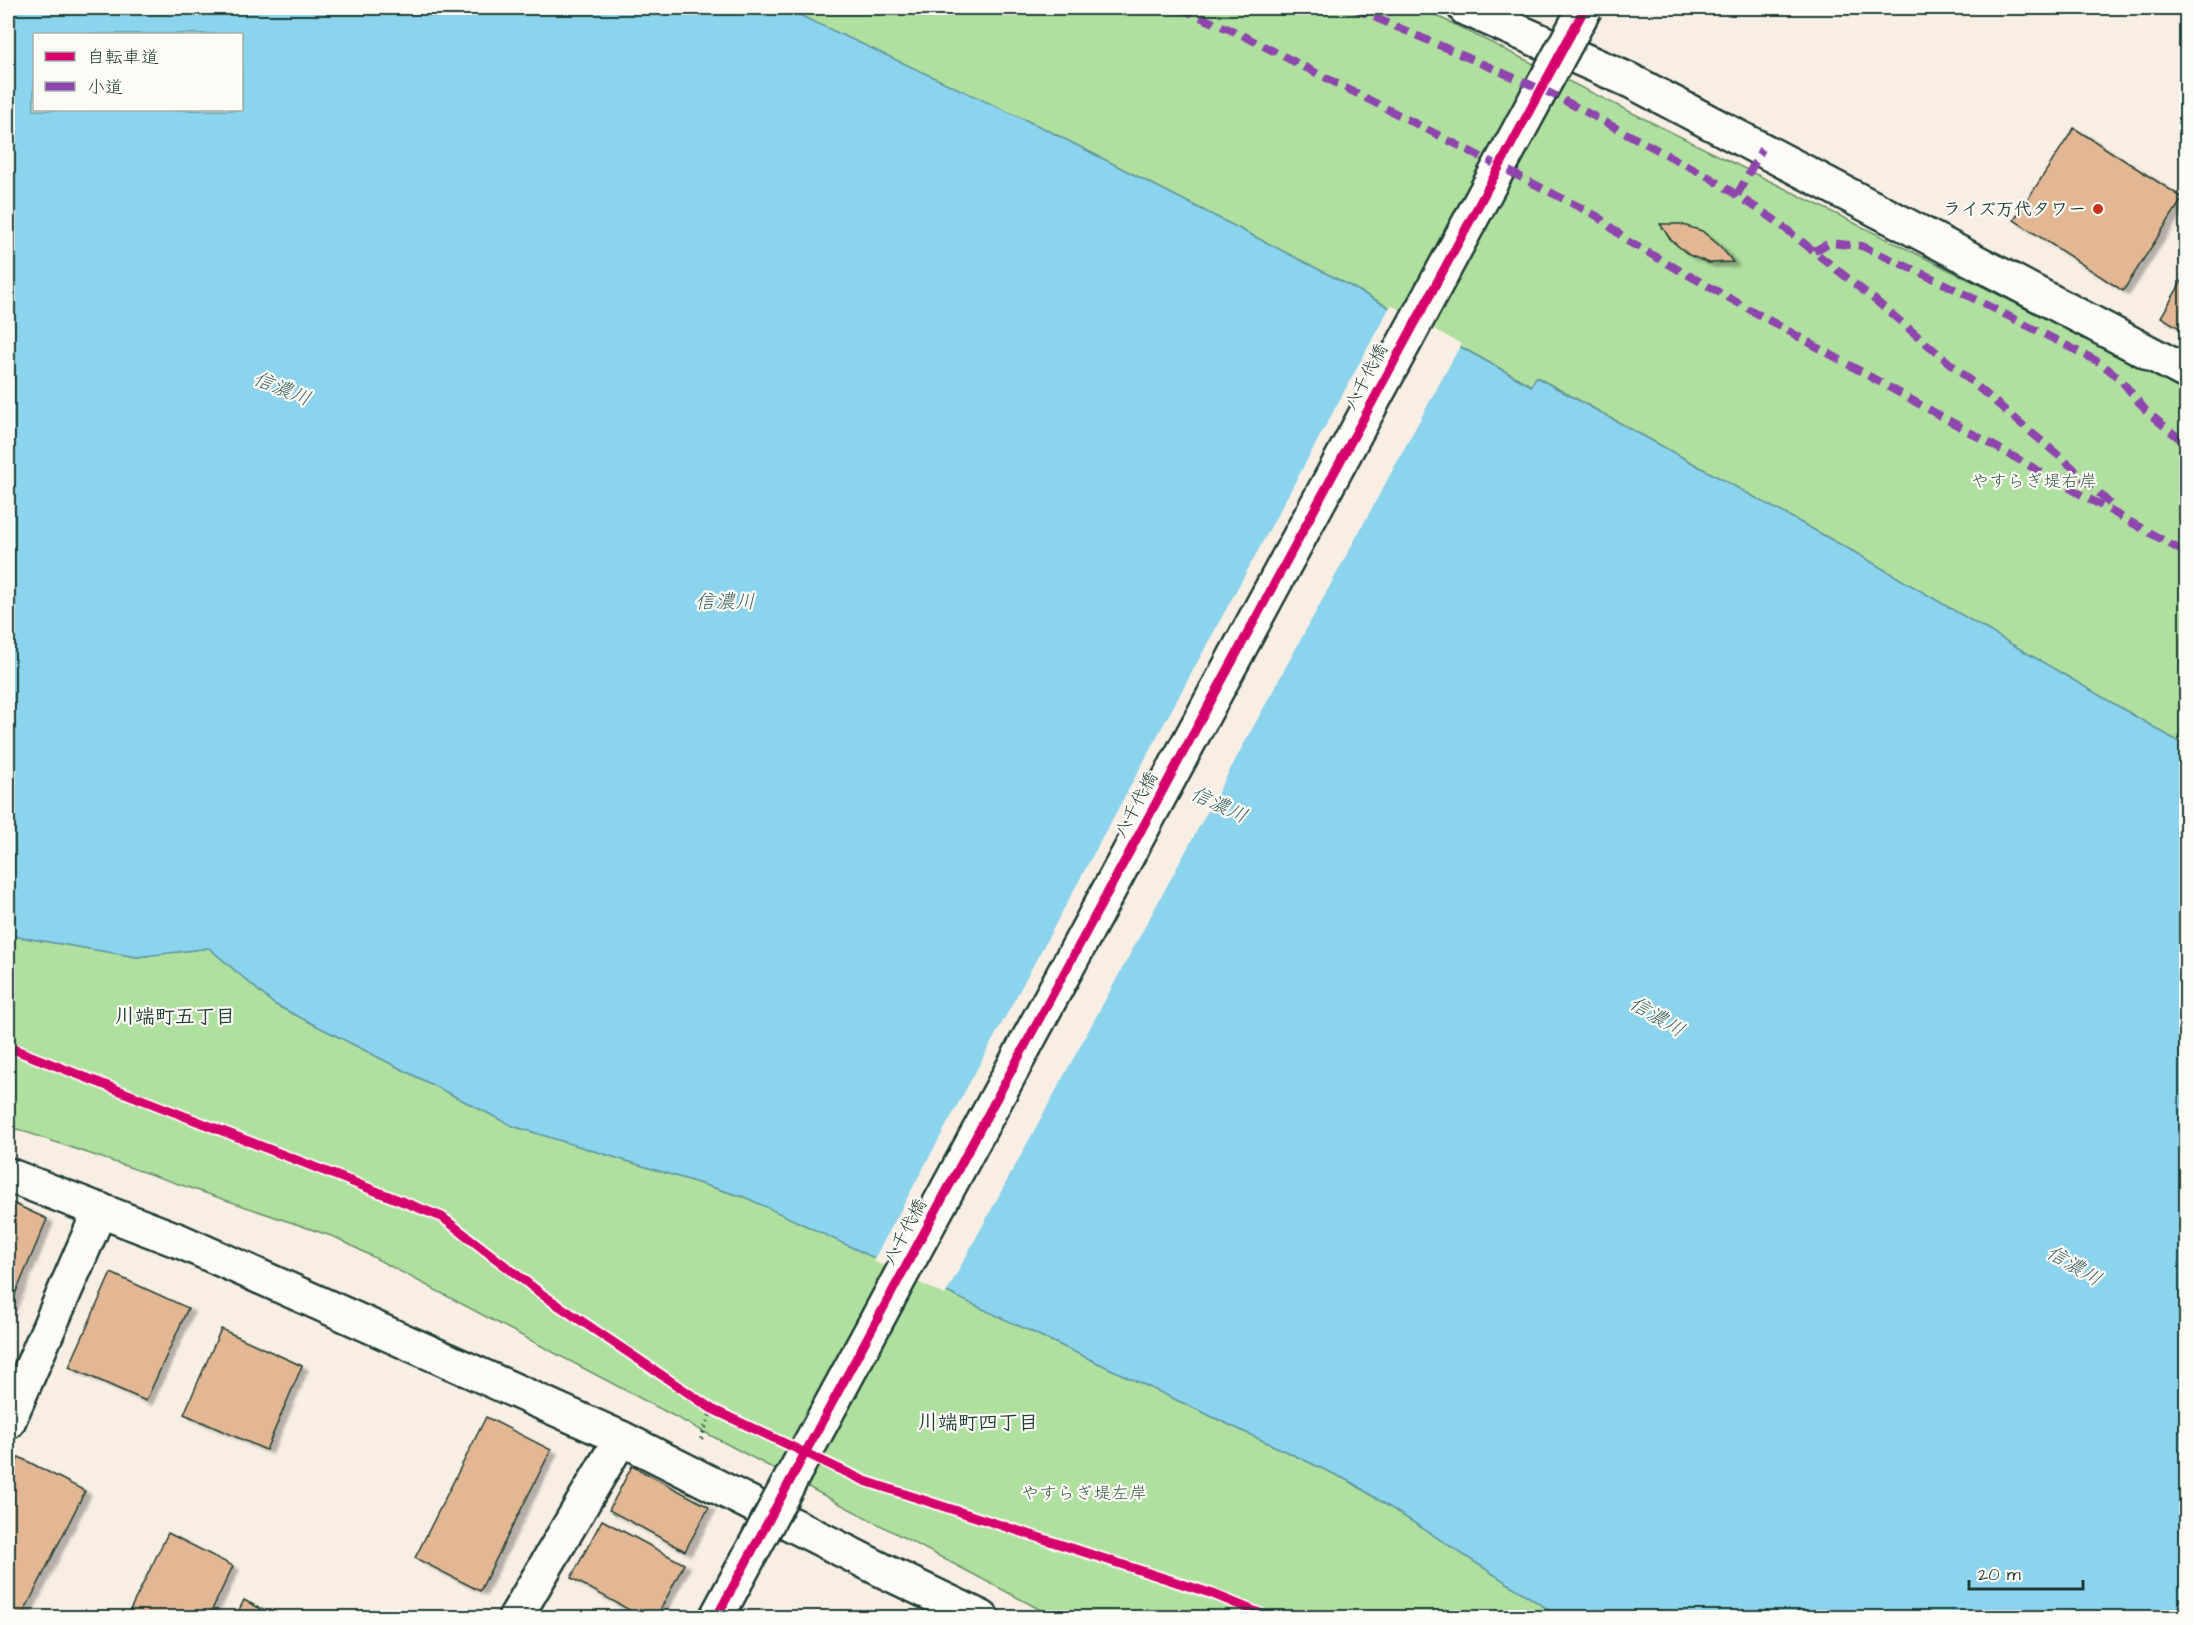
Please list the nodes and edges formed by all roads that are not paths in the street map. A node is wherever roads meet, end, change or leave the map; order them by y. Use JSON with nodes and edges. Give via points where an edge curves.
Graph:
{"nodes":[{"id":1,"x":1465,"y":8,"type":"edge"},
{"id":2,"x":1585,"y":8,"type":"edge"},
{"id":3,"x":2187,"y":372,"type":"edge"},
{"id":4,"x":8,"y":1175,"type":"edge"},
{"id":5,"x":100,"y":1210,"type":"junction"},
{"id":6,"x":8,"y":1422,"type":"edge"},
{"id":7,"x":621,"y":1438,"type":"junction"},
{"id":8,"x":515,"y":1617,"type":"edge"},
{"id":9,"x":716,"y":1617,"type":"edge"},
{"id":10,"x":982,"y":1617,"type":"edge"}],
"edges":[{"from":1,"to":3,"type":"street","via":[[1631,81]]},
{"from":2,"to":9,"type":"street","name":"八千代橋","bridge":true},
{"from":4,"to":5,"type":"street"},
{"from":5,"to":6,"type":"street"},
{"from":5,"to":7,"type":"street","via":[[182,1242]]},
{"from":7,"to":8,"type":"street"},
{"from":7,"to":10,"type":"street"}]}
